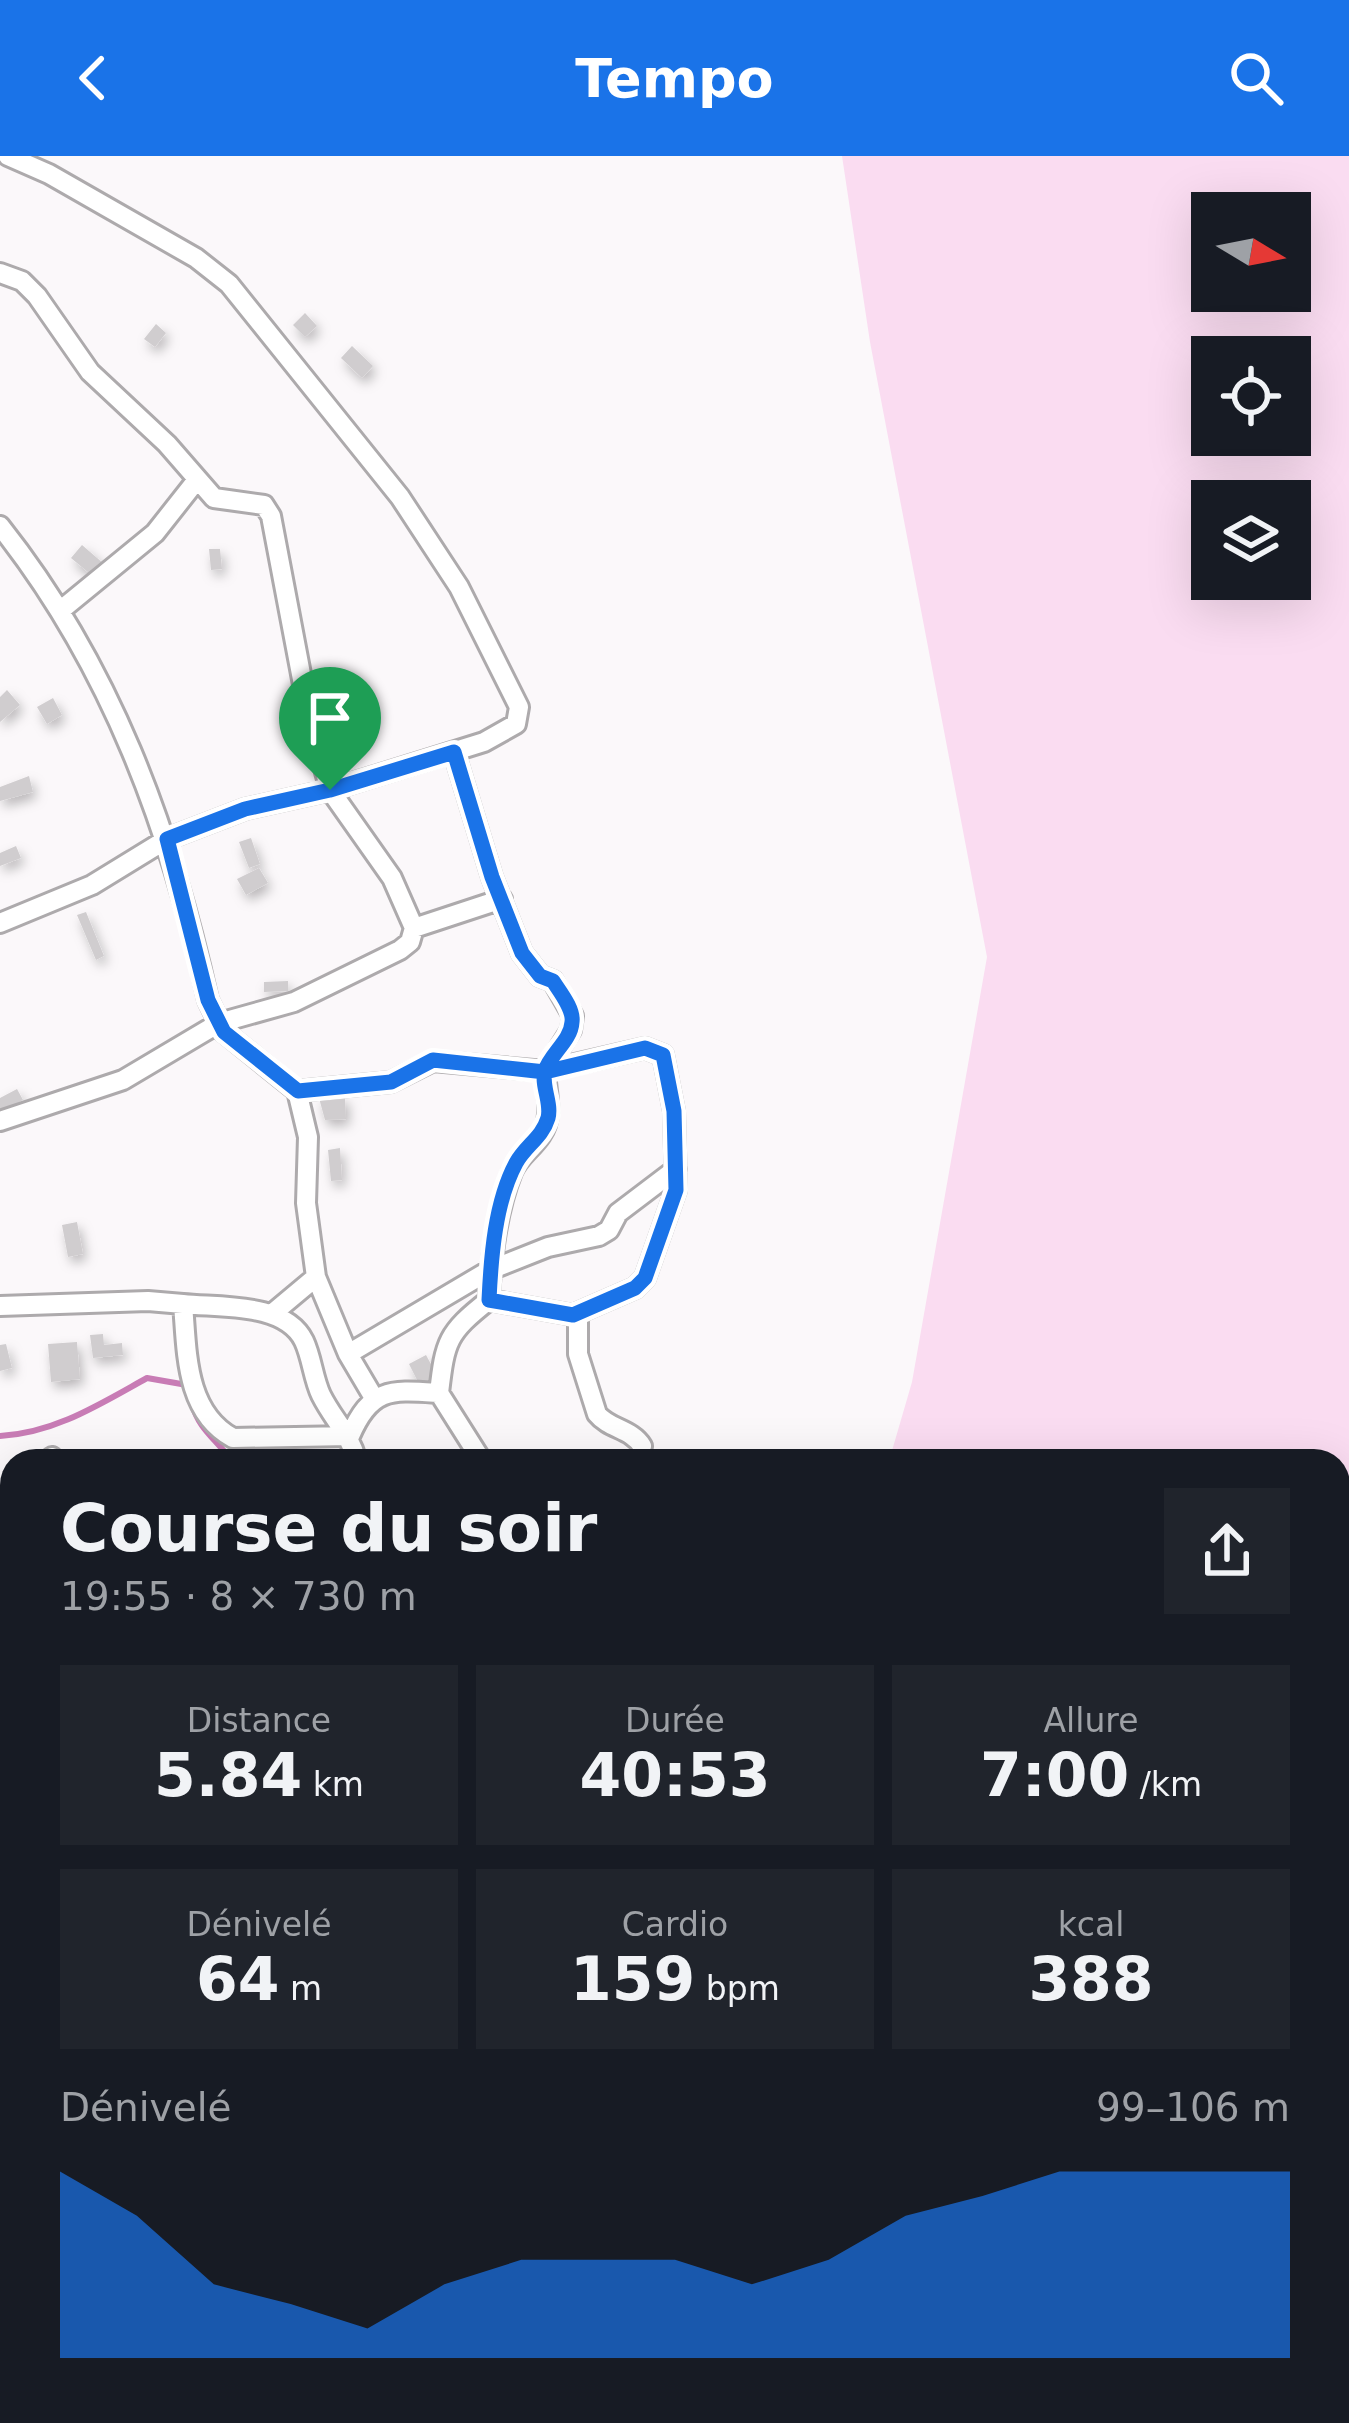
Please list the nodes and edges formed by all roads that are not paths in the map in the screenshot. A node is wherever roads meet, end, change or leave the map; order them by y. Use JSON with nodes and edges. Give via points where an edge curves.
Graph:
{"nodes":[{"id":1,"x":8,"y":156,"type":"edge"},
{"id":2,"x":0,"y":273,"type":"edge"},
{"id":3,"x":196,"y":481,"type":"junction"},
{"id":4,"x":0,"y":526,"type":"edge"},
{"id":5,"x":61,"y":610,"type":"junction"},
{"id":6,"x":454,"y":752,"type":"junction"},
{"id":7,"x":330,"y":790,"type":"junction"},
{"id":8,"x":167,"y":839,"type":"junction"},
{"id":9,"x":502,"y":899,"type":"junction"},
{"id":10,"x":0,"y":923,"type":"edge"},
{"id":11,"x":414,"y":928,"type":"junction"},
{"id":12,"x":219,"y":1023,"type":"junction"},
{"id":13,"x":545,"y":1072,"type":"junction"},
{"id":14,"x":298,"y":1091,"type":"junction"},
{"id":15,"x":0,"y":1120,"type":"edge"},
{"id":16,"x":676,"y":1169,"type":"junction"},
{"id":17,"x":490,"y":1270,"type":"junction"},
{"id":18,"x":316,"y":1277,"type":"junction"},
{"id":19,"x":489,"y":1300,"type":"junction"},
{"id":20,"x":183,"y":1304,"type":"junction"},
{"id":21,"x":0,"y":1306,"type":"edge"},
{"id":22,"x":273,"y":1313,"type":"junction"},
{"id":23,"x":573,"y":1315,"type":"junction"},
{"id":24,"x":347,"y":1354,"type":"junction"},
{"id":25,"x":439,"y":1393,"type":"junction"},
{"id":26,"x":374,"y":1398,"type":"junction"},
{"id":27,"x":350,"y":1436,"type":"junction"},
{"id":28,"x":642,"y":1446,"type":"dead end"},
{"id":29,"x":354,"y":1449,"type":"edge"},
{"id":30,"x":474,"y":1449,"type":"edge"}],
"edges":[{"from":1,"to":6,"type":"street","via":[[212,268],[400,497],[459,587],[519,707],[504,734]]},
{"from":2,"to":3,"type":"street","via":[[38,296],[90,372]]},
{"from":3,"to":5,"type":"street","via":[[155,533]]},
{"from":3,"to":7,"type":"street","via":[[214,498],[265,505],[271,516]]},
{"from":4,"to":5,"type":"street"},
{"from":5,"to":8,"type":"street"},
{"from":6,"to":7,"type":"street"},
{"from":6,"to":9,"type":"street"},
{"from":7,"to":8,"type":"street","via":[[245,809]]},
{"from":7,"to":11,"type":"street","via":[[392,878]]},
{"from":8,"to":10,"type":"street","via":[[92,885]]},
{"from":8,"to":12,"type":"street"},
{"from":9,"to":11,"type":"street"},
{"from":9,"to":13,"type":"street","via":[[522,953],[553,981],[573,1016]]},
{"from":11,"to":12,"type":"street","via":[[400,950],[294,1002]]},
{"from":12,"to":14,"type":"street"},
{"from":12,"to":15,"type":"street","via":[[122,1080]]},
{"from":13,"to":14,"type":"street","via":[[433,1060],[391,1082]]},
{"from":13,"to":16,"type":"street","via":[[645,1048],[663,1055]]},
{"from":13,"to":17,"type":"street","via":[[550,1110],[511,1176]]},
{"from":14,"to":18,"type":"street"},
{"from":16,"to":17,"type":"street","via":[[599,1236]]},
{"from":16,"to":23,"type":"street","via":[[645,1278]]},
{"from":17,"to":19,"type":"street"},
{"from":17,"to":24,"type":"street"},
{"from":18,"to":22,"type":"street"},
{"from":18,"to":24,"type":"street"},
{"from":19,"to":23,"type":"street"},
{"from":19,"to":25,"type":"street","via":[[445,1345]]},
{"from":20,"to":21,"type":"street"},
{"from":20,"to":22,"type":"street"},
{"from":20,"to":27,"type":"street","via":[[189,1378],[223,1433],[244,1441]]},
{"from":22,"to":27,"type":"street","via":[[303,1340],[322,1397]]},
{"from":23,"to":28,"type":"street","via":[[597,1414]]},
{"from":24,"to":26,"type":"street"},
{"from":25,"to":26,"type":"street"},
{"from":25,"to":30,"type":"street"},
{"from":26,"to":27,"type":"street"},
{"from":27,"to":29,"type":"street"}]}
